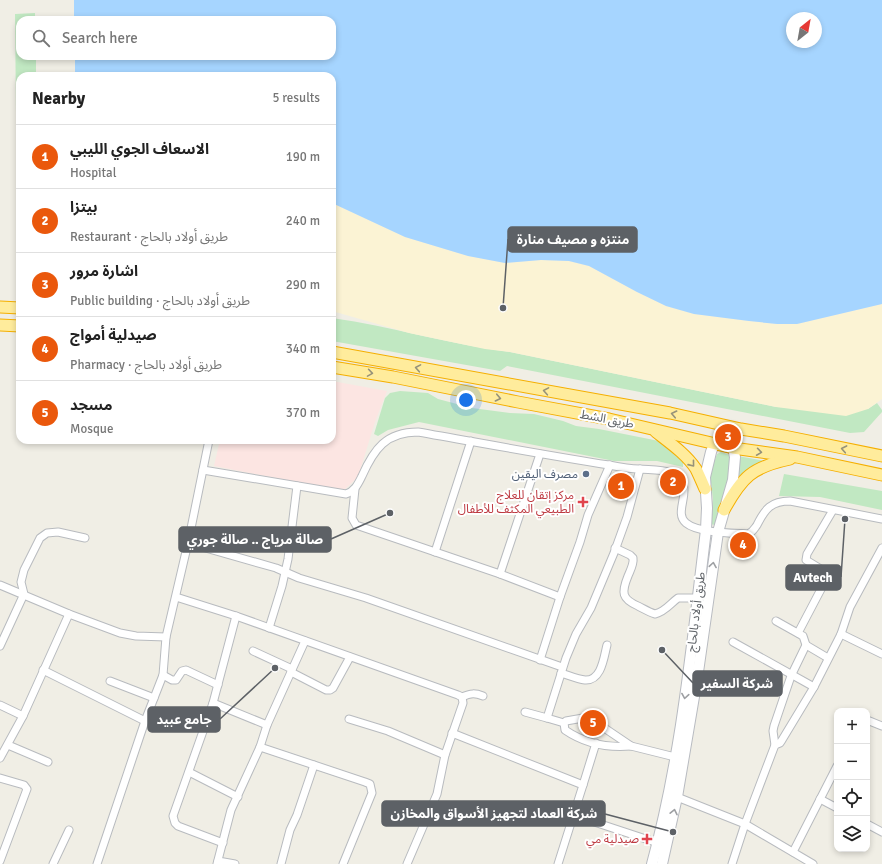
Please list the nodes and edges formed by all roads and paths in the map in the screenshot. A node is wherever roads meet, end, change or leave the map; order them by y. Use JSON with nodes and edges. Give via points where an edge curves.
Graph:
{"nodes":[{"id":1,"x":0,"y":307,"type":"edge"},
{"id":2,"x":16,"y":308,"type":"edge"},
{"id":3,"x":0,"y":325,"type":"edge"},
{"id":4,"x":16,"y":326,"type":"edge"},
{"id":5,"x":336,"y":353,"type":"edge"},
{"id":6,"x":336,"y":368,"type":"edge"},
{"id":7,"x":712,"y":422,"type":"junction"},
{"id":8,"x":653,"y":429,"type":"junction"},
{"id":9,"x":741,"y":429,"type":"junction"},
{"id":10,"x":725,"y":435,"type":"junction"},
{"id":11,"x":471,"y":441,"type":"junction"},
{"id":12,"x":208,"y":444,"type":"edge"},
{"id":13,"x":714,"y":444,"type":"junction"},
{"id":14,"x":733,"y":448,"type":"junction"},
{"id":15,"x":540,"y":454,"type":"junction"},
{"id":16,"x":882,"y":456,"type":"edge"},
{"id":17,"x":797,"y":457,"type":"junction"},
{"id":18,"x":610,"y":465,"type":"junction"},
{"id":19,"x":203,"y":470,"type":"junction"},
{"id":20,"x":640,"y":470,"type":"junction"},
{"id":21,"x":882,"y":474,"type":"edge"},
{"id":22,"x":297,"y":486,"type":"junction"},
{"id":23,"x":355,"y":489,"type":"junction"},
{"id":24,"x":705,"y":489,"type":"junction"},
{"id":25,"x":724,"y":510,"type":"junction"},
{"id":26,"x":833,"y":510,"type":"junction"},
{"id":27,"x":882,"y":519,"type":"edge"},
{"id":28,"x":706,"y":530,"type":"junction"},
{"id":29,"x":718,"y":532,"type":"junction"},
{"id":30,"x":85,"y":538,"type":"dead end"},
{"id":31,"x":188,"y":543,"type":"junction"},
{"id":32,"x":616,"y":548,"type":"junction"},
{"id":33,"x":882,"y":548,"type":"edge"},
{"id":34,"x":435,"y":552,"type":"junction"},
{"id":35,"x":285,"y":572,"type":"junction"},
{"id":36,"x":500,"y":574,"type":"junction"},
{"id":37,"x":0,"y":585,"type":"edge"},
{"id":38,"x":24,"y":594,"type":"junction"},
{"id":39,"x":560,"y":596,"type":"junction"},
{"id":40,"x":176,"y":597,"type":"junction"},
{"id":41,"x":697,"y":598,"type":"junction"},
{"id":42,"x":69,"y":614,"type":"junction"},
{"id":43,"x":236,"y":616,"type":"junction"},
{"id":44,"x":776,"y":621,"type":"dead end"},
{"id":45,"x":269,"y":628,"type":"junction"},
{"id":46,"x":798,"y":633,"type":"junction"},
{"id":47,"x":841,"y":634,"type":"junction"},
{"id":48,"x":166,"y":637,"type":"junction"},
{"id":49,"x":305,"y":641,"type":"junction"},
{"id":50,"x":733,"y":642,"type":"dead end"},
{"id":51,"x":607,"y":645,"type":"dead end"},
{"id":52,"x":806,"y":645,"type":"junction"},
{"id":53,"x":0,"y":646,"type":"edge"},
{"id":54,"x":254,"y":651,"type":"dead end"},
{"id":55,"x":882,"y":654,"type":"edge"},
{"id":56,"x":350,"y":656,"type":"junction"},
{"id":57,"x":828,"y":658,"type":"junction"},
{"id":58,"x":540,"y":660,"type":"junction"},
{"id":59,"x":43,"y":670,"type":"junction"},
{"id":60,"x":292,"y":670,"type":"junction"},
{"id":61,"x":562,"y":670,"type":"junction"},
{"id":62,"x":164,"y":675,"type":"junction"},
{"id":63,"x":791,"y":676,"type":"junction"},
{"id":64,"x":110,"y":681,"type":"dead end"},
{"id":65,"x":218,"y":685,"type":"junction"},
{"id":66,"x":814,"y":687,"type":"junction"},
{"id":67,"x":484,"y":696,"type":"dead end"},
{"id":68,"x":462,"y":697,"type":"junction"},
{"id":69,"x":154,"y":698,"type":"junction"},
{"id":70,"x":213,"y":703,"type":"junction"},
{"id":71,"x":0,"y":705,"type":"edge"},
{"id":72,"x":525,"y":712,"type":"dead end"},
{"id":73,"x":23,"y":716,"type":"junction"},
{"id":74,"x":547,"y":718,"type":"junction"},
{"id":75,"x":349,"y":719,"type":"dead end"},
{"id":76,"x":145,"y":721,"type":"junction"},
{"id":77,"x":870,"y":721,"type":"edge"},
{"id":78,"x":564,"y":723,"type":"junction"},
{"id":79,"x":267,"y":725,"type":"junction"},
{"id":80,"x":882,"y":726,"type":"edge"},
{"id":81,"x":452,"y":733,"type":"junction"},
{"id":82,"x":596,"y":744,"type":"junction"},
{"id":83,"x":775,"y":744,"type":"junction"},
{"id":84,"x":8,"y":745,"type":"junction"},
{"id":85,"x":631,"y":746,"type":"junction"},
{"id":86,"x":260,"y":747,"type":"junction"},
{"id":87,"x":444,"y":755,"type":"junction"},
{"id":88,"x":675,"y":757,"type":"junction"},
{"id":89,"x":0,"y":758,"type":"edge"},
{"id":90,"x":48,"y":762,"type":"dead end"},
{"id":91,"x":314,"y":765,"type":"junction"},
{"id":92,"x":189,"y":772,"type":"junction"},
{"id":93,"x":834,"y":772,"type":"edge"},
{"id":94,"x":0,"y":778,"type":"edge"},
{"id":95,"x":583,"y":785,"type":"junction"},
{"id":96,"x":238,"y":797,"type":"junction"},
{"id":97,"x":677,"y":797,"type":"junction"},
{"id":98,"x":820,"y":799,"type":"junction"},
{"id":99,"x":834,"y":806,"type":"edge"},
{"id":100,"x":573,"y":815,"type":"junction"},
{"id":101,"x":745,"y":824,"type":"junction"},
{"id":102,"x":870,"y":825,"type":"edge"},
{"id":103,"x":69,"y":830,"type":"dead end"},
{"id":104,"x":882,"y":831,"type":"edge"},
{"id":105,"x":223,"y":842,"type":"junction"},
{"id":106,"x":658,"y":843,"type":"junction"},
{"id":107,"x":793,"y":852,"type":"junction"},
{"id":108,"x":0,"y":861,"type":"edge"},
{"id":109,"x":218,"y":862,"type":"edge"},
{"id":110,"x":53,"y":864,"type":"edge"},
{"id":111,"x":97,"y":864,"type":"edge"},
{"id":112,"x":235,"y":864,"type":"edge"},
{"id":113,"x":281,"y":864,"type":"edge"},
{"id":114,"x":343,"y":864,"type":"edge"},
{"id":115,"x":407,"y":864,"type":"edge"},
{"id":116,"x":558,"y":864,"type":"edge"},
{"id":117,"x":652,"y":864,"type":"edge"},
{"id":118,"x":662,"y":864,"type":"edge"},
{"id":119,"x":732,"y":864,"type":"edge"},
{"id":120,"x":813,"y":864,"type":"edge"}],
"edges":[{"from":1,"to":2,"type":"highway"},
{"from":3,"to":4,"type":"highway"},
{"from":7,"to":5,"type":"highway","name":"طريق الشط","one_way":true},
{"from":6,"to":8,"type":"highway","name":"طريق الشط","one_way":true},
{"from":7,"to":9,"type":"highway","name":"طريق الشط"},
{"from":7,"to":10,"type":"main road","name":"طريق أولاد بالحاج"},
{"from":8,"to":13,"type":"highway","name":"طريق الشط"},
{"from":8,"to":24,"type":"highway","one_way":true,"via":[[691,463]]},
{"from":9,"to":10,"type":"main road"},
{"from":16,"to":9,"type":"highway","name":"طريق الشط","one_way":true},
{"from":10,"to":13,"type":"main road"},
{"from":10,"to":14,"type":"main road","name":"طريق أولاد بالحاج"},
{"from":11,"to":15,"type":"street"},
{"from":11,"to":23,"type":"street","via":[[418,432],[395,435],[374,452]]},
{"from":11,"to":34,"type":"street"},
{"from":12,"to":19,"type":"street"},
{"from":13,"to":14,"type":"highway","name":"طريق الشط"},
{"from":13,"to":24,"type":"main road","name":"طريق أولاد بالحاج","via":[[707,464]]},
{"from":14,"to":17,"type":"highway","name":"طريق الشط","one_way":true},
{"from":14,"to":25,"type":"main road","name":"طريق أولاد بالحاج","via":[[733,480]]},
{"from":15,"to":18,"type":"street"},
{"from":15,"to":36,"type":"street"},
{"from":17,"to":21,"type":"highway","name":"طريق الشط"},
{"from":17,"to":25,"type":"highway","via":[[771,463],[751,473],[738,485]]},
{"from":18,"to":20,"type":"street"},
{"from":18,"to":39,"type":"street","via":[[588,515]]},
{"from":19,"to":22,"type":"street"},
{"from":19,"to":31,"type":"street"},
{"from":20,"to":28,"type":"street","via":[[662,470],[678,478],[685,491],[682,518],[689,525]]},
{"from":20,"to":32,"type":"street"},
{"from":22,"to":23,"type":"street","via":[[343,494]]},
{"from":22,"to":35,"type":"street"},
{"from":23,"to":34,"type":"street","via":[[352,518],[356,526]]},
{"from":24,"to":28,"type":"main road","name":"طريق أولاد بالحاج"},
{"from":25,"to":29,"type":"main road","name":"طريق أولاد بالحاج"},
{"from":26,"to":27,"type":"street"},
{"from":26,"to":29,"type":"street","via":[[782,500],[768,507],[748,534]]},
{"from":26,"to":46,"type":"street","via":[[806,560],[829,574]]},
{"from":28,"to":29,"type":"street"},
{"from":28,"to":41,"type":"main road","name":"طريق أولاد بالحاج"},
{"from":97,"to":29,"type":"main road","name":"طريق أولاد بالحاج","one_way":true},
{"from":30,"to":38,"type":"street","via":[[58,532],[47,533],[40,538],[24,570]]},
{"from":31,"to":35,"type":"street"},
{"from":31,"to":40,"type":"street"},
{"from":32,"to":41,"type":"street","via":[[630,555],[634,561],[624,591],[624,596],[629,602],[655,614],[678,598]]},
{"from":32,"to":61,"type":"street"},
{"from":33,"to":47,"type":"street","via":[[850,607]]},
{"from":34,"to":36,"type":"street"},
{"from":35,"to":45,"type":"street"},
{"from":35,"to":58,"type":"street"},
{"from":36,"to":39,"type":"street"},
{"from":37,"to":38,"type":"street"},
{"from":38,"to":42,"type":"street"},
{"from":38,"to":53,"type":"street"},
{"from":39,"to":58,"type":"street"},
{"from":40,"to":43,"type":"street"},
{"from":40,"to":48,"type":"street"},
{"from":41,"to":88,"type":"main road","name":"طريق أولاد بالحاج","one_way":true},
{"from":42,"to":48,"type":"street","via":[[120,633]]},
{"from":42,"to":59,"type":"street"},
{"from":43,"to":45,"type":"street"},
{"from":43,"to":65,"type":"street"},
{"from":44,"to":46,"type":"street"},
{"from":45,"to":49,"type":"street"},
{"from":46,"to":52,"type":"street","via":[[803,636]]},
{"from":47,"to":55,"type":"street"},
{"from":47,"to":57,"type":"street"},
{"from":48,"to":62,"type":"street"},
{"from":49,"to":56,"type":"street"},
{"from":49,"to":60,"type":"street"},
{"from":50,"to":63,"type":"street"},
{"from":51,"to":61,"type":"street","via":[[600,670],[592,678],[586,680]]},
{"from":52,"to":57,"type":"street"},
{"from":52,"to":63,"type":"street"},
{"from":54,"to":60,"type":"street"},
{"from":56,"to":60,"type":"street","via":[[330,690]]},
{"from":56,"to":68,"type":"street"},
{"from":57,"to":66,"type":"street"},
{"from":58,"to":61,"type":"street"},
{"from":59,"to":73,"type":"street"},
{"from":59,"to":76,"type":"street"},
{"from":60,"to":79,"type":"street"},
{"from":61,"to":74,"type":"street"},
{"from":62,"to":65,"type":"street","via":[[176,680],[182,671],[186,670]]},
{"from":62,"to":69,"type":"street"},
{"from":63,"to":66,"type":"street"},
{"from":63,"to":83,"type":"street","via":[[774,726]]},
{"from":64,"to":69,"type":"street"},
{"from":65,"to":70,"type":"street"},
{"from":66,"to":83,"type":"street","via":[[780,743]]},
{"from":67,"to":68,"type":"street","via":[[475,693]]},
{"from":68,"to":81,"type":"street","via":[[463,702]]},
{"from":69,"to":76,"type":"street"},
{"from":70,"to":79,"type":"street"},
{"from":70,"to":92,"type":"street"},
{"from":71,"to":73,"type":"street"},
{"from":72,"to":74,"type":"street"},
{"from":73,"to":84,"type":"street"},
{"from":74,"to":78,"type":"street"},
{"from":75,"to":87,"type":"street","via":[[388,731]]},
{"from":76,"to":111,"type":"street"},
{"from":77,"to":80,"type":"street"},
{"from":78,"to":82,"type":"street","via":[[565,730],[569,733]]},
{"from":78,"to":85,"type":"street","via":[[583,718],[594,721]]},
{"from":79,"to":86,"type":"street"},
{"from":81,"to":87,"type":"street"},
{"from":81,"to":95,"type":"street"},
{"from":82,"to":85,"type":"street"},
{"from":82,"to":95,"type":"street"},
{"from":83,"to":101,"type":"street"},
{"from":84,"to":89,"type":"street"},
{"from":84,"to":90,"type":"street"},
{"from":85,"to":88,"type":"street"},
{"from":86,"to":91,"type":"street"},
{"from":86,"to":96,"type":"street"},
{"from":87,"to":115,"type":"street","via":[[437,794]]},
{"from":88,"to":106,"type":"main road","name":"طريق أولاد بالحاج"},
{"from":91,"to":113,"type":"street","via":[[290,830]]},
{"from":91,"to":114,"type":"street","via":[[368,783],[372,790]]},
{"from":92,"to":96,"type":"street"},
{"from":92,"to":105,"type":"street","via":[[173,816],[175,823]]},
{"from":93,"to":98,"type":"street"},
{"from":94,"to":108,"type":"street","via":[[24,785],[26,789]]},
{"from":95,"to":100,"type":"street"},
{"from":96,"to":105,"type":"street"},
{"from":97,"to":101,"type":"street"},
{"from":118,"to":97,"type":"main road","name":"طريق أولاد بالحاج","one_way":true},
{"from":98,"to":99,"type":"street"},
{"from":98,"to":107,"type":"street"},
{"from":100,"to":106,"type":"street"},
{"from":100,"to":116,"type":"street"},
{"from":101,"to":107,"type":"street"},
{"from":101,"to":119,"type":"street"},
{"from":102,"to":104,"type":"street"},
{"from":103,"to":110,"type":"street"},
{"from":105,"to":109,"type":"street"},
{"from":106,"to":117,"type":"main road","name":"طريق أولاد بالحاج"},
{"from":107,"to":120,"type":"street"},
{"from":109,"to":112,"type":"street"}]}
